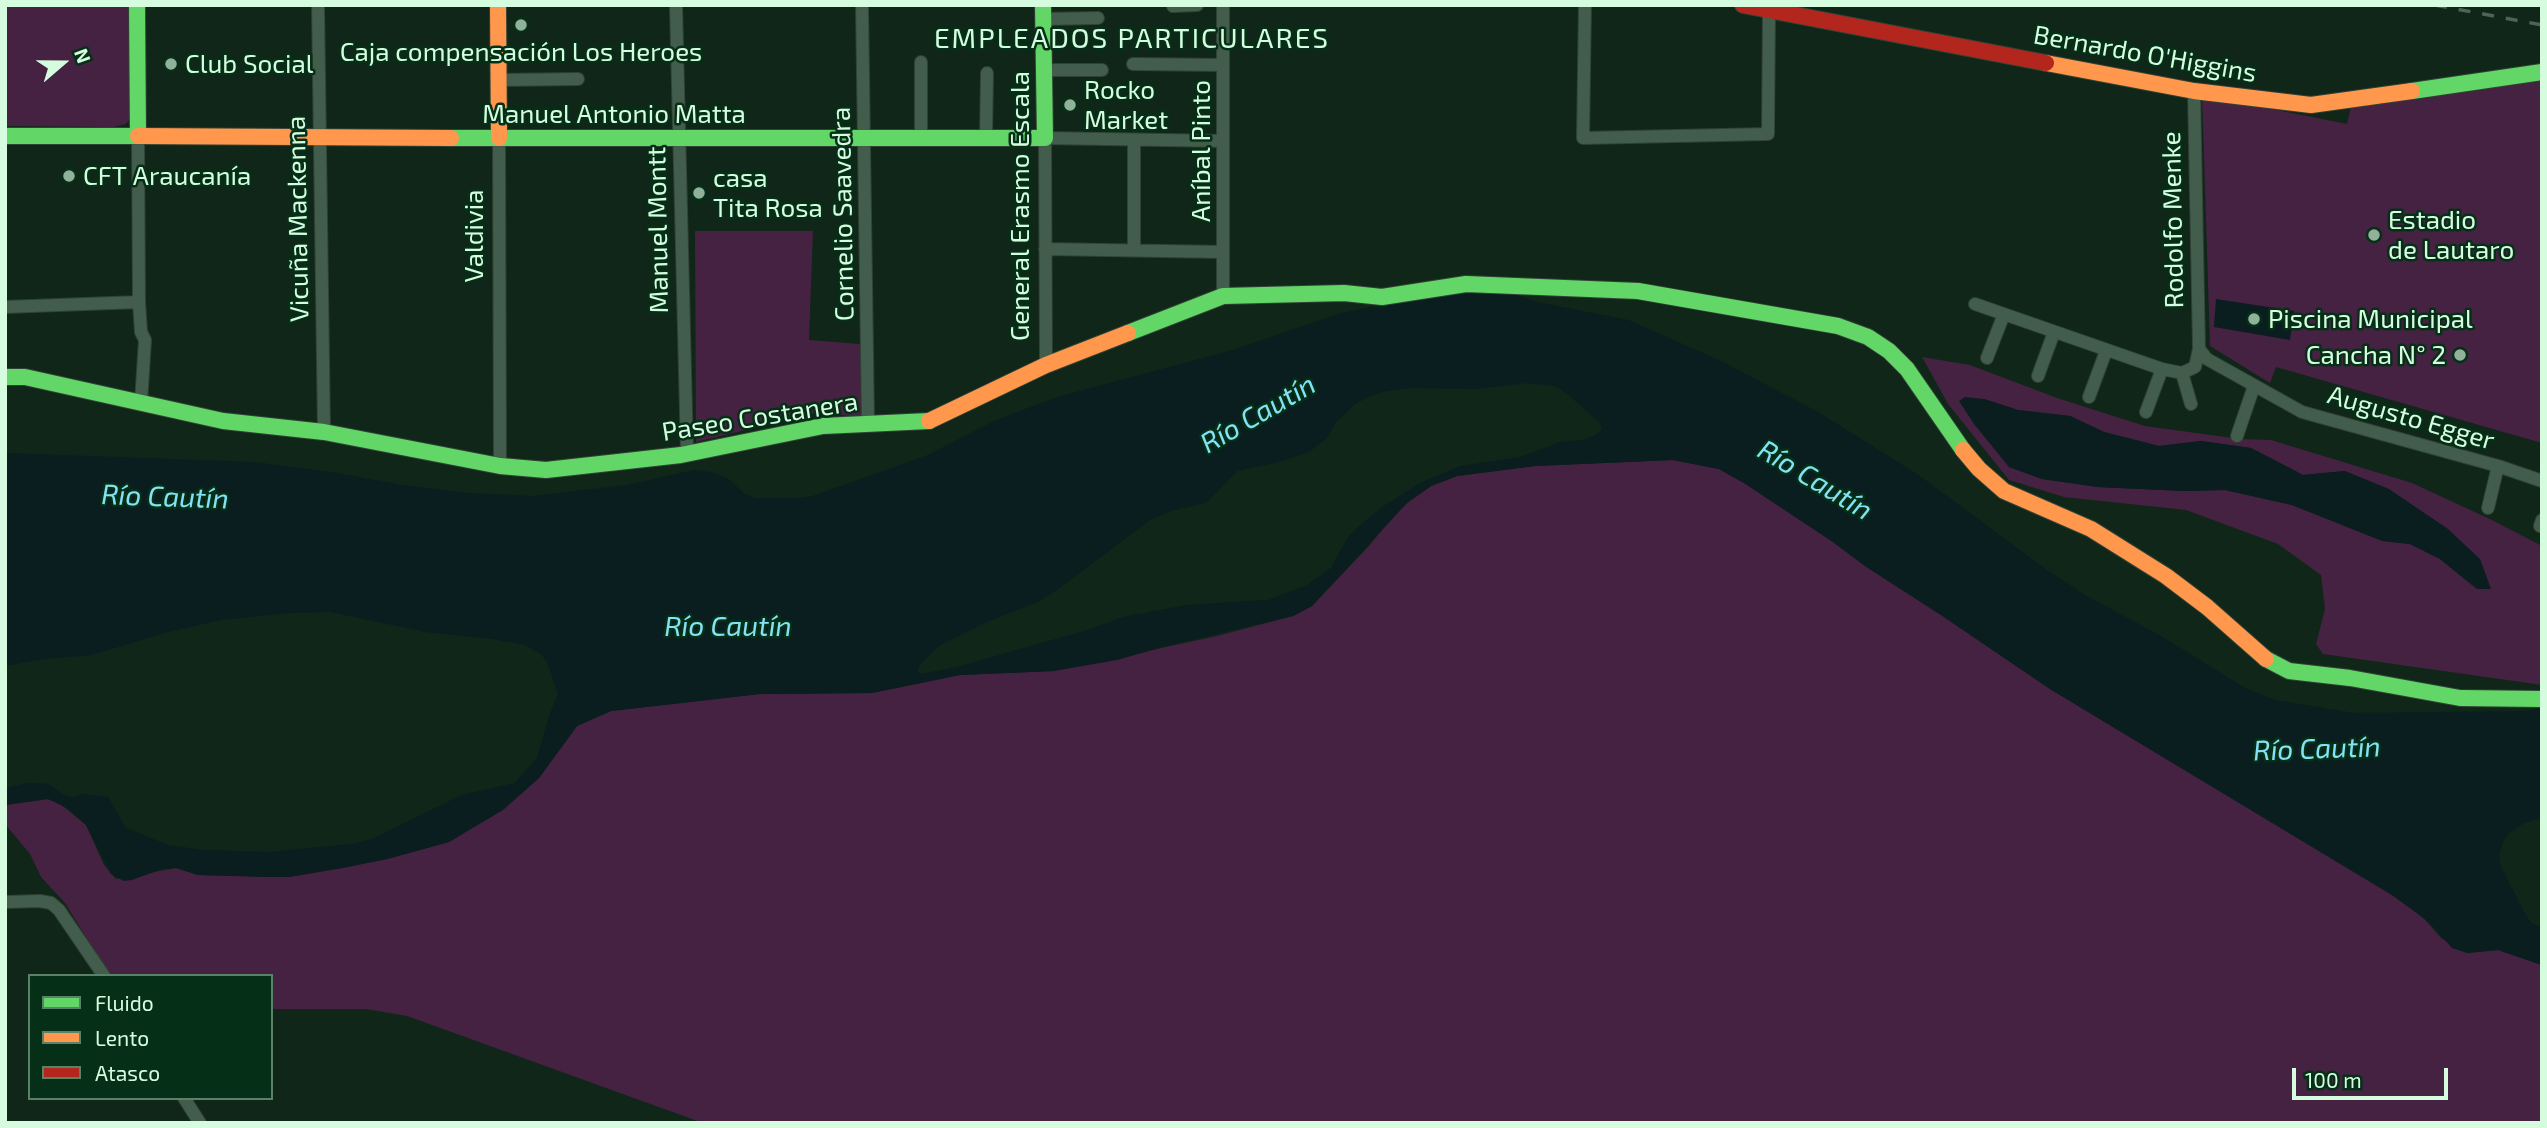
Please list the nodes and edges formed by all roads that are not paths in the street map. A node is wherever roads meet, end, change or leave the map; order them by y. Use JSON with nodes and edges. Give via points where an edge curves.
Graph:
{"nodes":[{"id":1,"x":137,"y":5,"type":"edge"},
{"id":2,"x":318,"y":5,"type":"edge"},
{"id":3,"x":498,"y":5,"type":"edge"},
{"id":4,"x":676,"y":5,"type":"edge"},
{"id":5,"x":862,"y":5,"type":"edge"},
{"id":6,"x":1197,"y":5,"type":"edge"},
{"id":7,"x":1223,"y":5,"type":"edge"},
{"id":8,"x":1585,"y":5,"type":"edge"},
{"id":9,"x":1743,"y":5,"type":"edge"},
{"id":10,"x":1173,"y":6,"type":"edge"},
{"id":11,"x":1769,"y":11,"type":"junction"},
{"id":12,"x":1043,"y":12,"type":"edge"},
{"id":13,"x":1098,"y":18,"type":"dead end"},
{"id":14,"x":920,"y":62,"type":"dead end"},
{"id":15,"x":1133,"y":64,"type":"dead end"},
{"id":16,"x":1223,"y":65,"type":"junction"},
{"id":17,"x":1044,"y":69,"type":"junction"},
{"id":18,"x":1101,"y":70,"type":"dead end"},
{"id":19,"x":2542,"y":72,"type":"edge"},
{"id":20,"x":987,"y":73,"type":"dead end"},
{"id":21,"x":578,"y":79,"type":"dead end"},
{"id":22,"x":498,"y":80,"type":"junction"},
{"id":23,"x":2194,"y":90,"type":"junction"},
{"id":24,"x":5,"y":136,"type":"edge"},
{"id":25,"x":138,"y":136,"type":"junction"},
{"id":26,"x":320,"y":137,"type":"junction"},
{"id":27,"x":499,"y":138,"type":"junction"},
{"id":28,"x":921,"y":138,"type":"junction"},
{"id":29,"x":986,"y":138,"type":"junction"},
{"id":30,"x":1045,"y":138,"type":"junction"},
{"id":31,"x":679,"y":139,"type":"junction"},
{"id":32,"x":865,"y":139,"type":"junction"},
{"id":33,"x":1134,"y":139,"type":"junction"},
{"id":34,"x":1223,"y":141,"type":"junction"},
{"id":35,"x":1045,"y":249,"type":"junction"},
{"id":36,"x":1134,"y":250,"type":"junction"},
{"id":37,"x":1223,"y":252,"type":"junction"},
{"id":38,"x":1223,"y":296,"type":"junction"},
{"id":39,"x":139,"y":302,"type":"junction"},
{"id":40,"x":1975,"y":304,"type":"dead end"},
{"id":41,"x":5,"y":307,"type":"edge"},
{"id":42,"x":2004,"y":314,"type":"junction"},
{"id":43,"x":2054,"y":332,"type":"junction"},
{"id":44,"x":2199,"y":349,"type":"junction"},
{"id":45,"x":2106,"y":351,"type":"junction"},
{"id":46,"x":1987,"y":358,"type":"dead end"},
{"id":47,"x":1046,"y":365,"type":"junction"},
{"id":48,"x":2162,"y":369,"type":"junction"},
{"id":49,"x":2182,"y":373,"type":"junction"},
{"id":50,"x":5,"y":376,"type":"edge"},
{"id":51,"x":2038,"y":376,"type":"dead end"},
{"id":52,"x":2254,"y":386,"type":"junction"},
{"id":53,"x":2089,"y":397,"type":"dead end"},
{"id":54,"x":141,"y":402,"type":"junction"},
{"id":55,"x":2192,"y":404,"type":"dead end"},
{"id":56,"x":2146,"y":412,"type":"dead end"},
{"id":57,"x":868,"y":423,"type":"junction"},
{"id":58,"x":324,"y":432,"type":"junction"},
{"id":59,"x":2237,"y":436,"type":"dead end"},
{"id":60,"x":687,"y":453,"type":"junction"},
{"id":61,"x":500,"y":466,"type":"junction"},
{"id":62,"x":2498,"y":466,"type":"junction"},
{"id":63,"x":2542,"y":481,"type":"edge"},
{"id":64,"x":2488,"y":509,"type":"dead end"},
{"id":65,"x":2542,"y":699,"type":"edge"},
{"id":66,"x":5,"y":902,"type":"edge"},
{"id":67,"x":102,"y":974,"type":"edge"},
{"id":68,"x":185,"y":1100,"type":"edge"},
{"id":69,"x":200,"y":1123,"type":"edge"}],
"edges":[{"from":1,"to":25,"type":"street"},
{"from":2,"to":26,"type":"street","name":"Vicuña Mackenna"},
{"from":3,"to":22,"type":"street","name":"Valdivia"},
{"from":4,"to":31,"type":"street","name":"Manuel Montt"},
{"from":5,"to":32,"type":"street","name":"Cornelio Saavedra"},
{"from":6,"to":10,"type":"street"},
{"from":7,"to":16,"type":"street","name":"Aníbal Pinto"},
{"from":8,"to":11,"type":"street","via":[[1583,138],[1768,134]]},
{"from":9,"to":11,"type":"street","name":"Bernardo O'Higgins"},
{"from":11,"to":23,"type":"street","name":"Bernardo O'Higgins"},
{"from":12,"to":13,"type":"street"},
{"from":12,"to":17,"type":"street","name":"General Erasmo Escala"},
{"from":14,"to":28,"type":"street"},
{"from":15,"to":16,"type":"street"},
{"from":16,"to":34,"type":"street","name":"Aníbal Pinto"},
{"from":17,"to":18,"type":"street"},
{"from":17,"to":30,"type":"street","name":"General Erasmo Escala"},
{"from":19,"to":23,"type":"street","name":"Bernardo O'Higgins","via":[[2311,105]]},
{"from":20,"to":29,"type":"street"},
{"from":21,"to":22,"type":"street"},
{"from":22,"to":27,"type":"street","name":"Valdivia"},
{"from":23,"to":44,"type":"street","name":"Rodolfo Menke"},
{"from":24,"to":25,"type":"street","name":"Manuel Antonio Matta"},
{"from":25,"to":26,"type":"street","name":"Manuel Antonio Matta"},
{"from":25,"to":39,"type":"street"},
{"from":26,"to":27,"type":"street","name":"Manuel Antonio Matta"},
{"from":26,"to":58,"type":"street","name":"Vicuña Mackenna"},
{"from":27,"to":31,"type":"street","name":"Manuel Antonio Matta"},
{"from":27,"to":61,"type":"street","name":"Valdivia"},
{"from":28,"to":29,"type":"street","name":"Manuel Antonio Matta"},
{"from":28,"to":32,"type":"street","name":"Manuel Antonio Matta"},
{"from":29,"to":30,"type":"street","name":"Manuel Antonio Matta"},
{"from":30,"to":33,"type":"street","name":"Manuel Antonio Matta"},
{"from":30,"to":35,"type":"street","name":"General Erasmo Escala"},
{"from":31,"to":32,"type":"street","name":"Manuel Antonio Matta"},
{"from":31,"to":60,"type":"street","name":"Manuel Montt"},
{"from":32,"to":57,"type":"street","name":"Cornelio Saavedra"},
{"from":33,"to":34,"type":"street","name":"Manuel Antonio Matta"},
{"from":33,"to":36,"type":"street"},
{"from":34,"to":37,"type":"street","name":"Aníbal Pinto"},
{"from":35,"to":36,"type":"street"},
{"from":35,"to":47,"type":"street","name":"General Erasmo Escala"},
{"from":36,"to":37,"type":"street"},
{"from":37,"to":38,"type":"street","name":"Aníbal Pinto"},
{"from":38,"to":47,"type":"street","name":"Paseo Costanera"},
{"from":38,"to":65,"type":"street","name":"Paseo Costanera","via":[[1344,293],[1382,297],[1466,284],[1638,291],[1848,329],[1879,343],[1898,359],[1958,444],[2004,491],[2091,529],[2166,576],[2263,657],[2289,671],[2460,698]]},
{"from":39,"to":41,"type":"street"},
{"from":39,"to":54,"type":"street","via":[[145,340]]},
{"from":40,"to":42,"type":"street"},
{"from":42,"to":43,"type":"street"},
{"from":42,"to":46,"type":"street"},
{"from":43,"to":45,"type":"street"},
{"from":43,"to":51,"type":"street"},
{"from":44,"to":49,"type":"street","via":[[2195,367]]},
{"from":44,"to":52,"type":"street","name":"Augusto Egger","via":[[2207,359]]},
{"from":45,"to":48,"type":"street"},
{"from":45,"to":53,"type":"street"},
{"from":47,"to":57,"type":"street","name":"Paseo Costanera","via":[[934,420]]},
{"from":48,"to":49,"type":"street"},
{"from":48,"to":56,"type":"street"},
{"from":49,"to":55,"type":"street"},
{"from":50,"to":54,"type":"street","name":"Paseo Costanera"},
{"from":52,"to":59,"type":"street"},
{"from":52,"to":62,"type":"street","name":"Augusto Egger","via":[[2302,412]]},
{"from":54,"to":58,"type":"street","name":"Paseo Costanera","via":[[223,421]]},
{"from":57,"to":60,"type":"street","name":"Paseo Costanera","via":[[823,426]]},
{"from":58,"to":61,"type":"street","name":"Paseo Costanera"},
{"from":60,"to":61,"type":"street","name":"Paseo Costanera","via":[[546,470]]},
{"from":62,"to":63,"type":"street","name":"Augusto Egger"},
{"from":62,"to":64,"type":"street"},
{"from":66,"to":67,"type":"street","via":[[51,903]]},
{"from":68,"to":69,"type":"street"}]}
